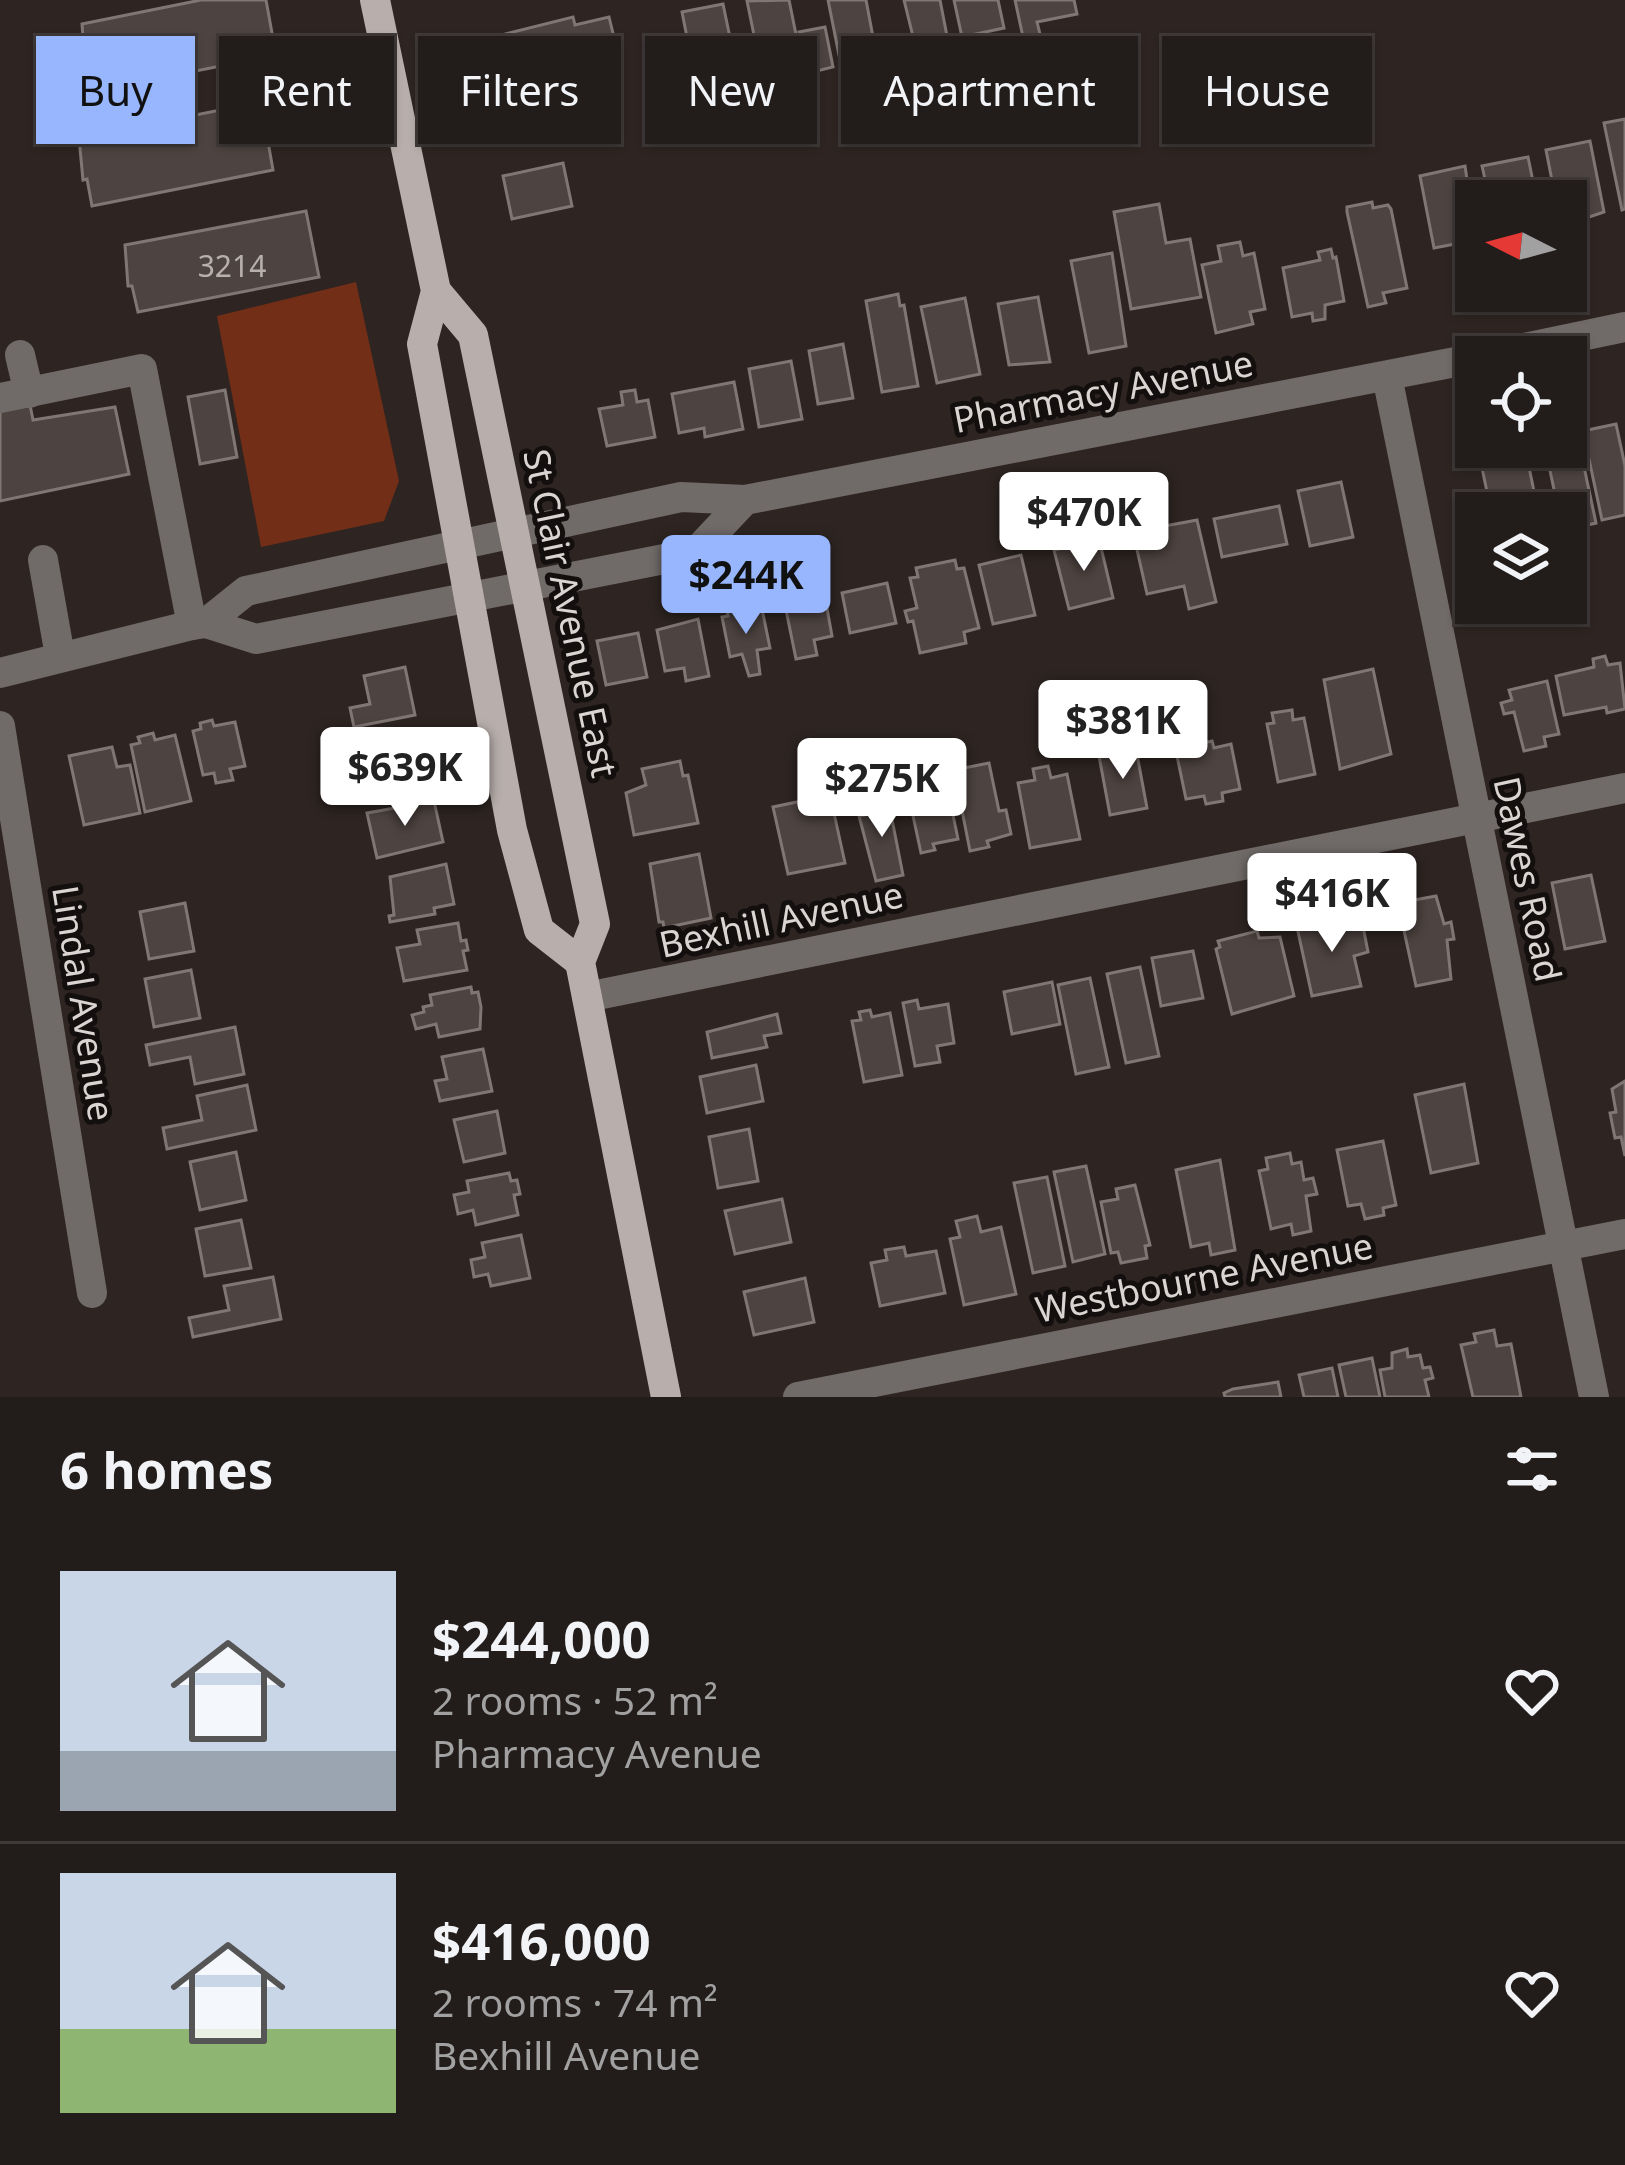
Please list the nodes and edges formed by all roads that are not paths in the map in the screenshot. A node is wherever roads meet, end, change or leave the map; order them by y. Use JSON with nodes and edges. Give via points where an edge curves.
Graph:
{"nodes":[{"id":1,"x":375,"y":0,"type":"edge"},
{"id":2,"x":436,"y":291,"type":"junction"},
{"id":3,"x":1625,"y":327,"type":"edge"},
{"id":4,"x":1581,"y":336,"type":"edge"},
{"id":5,"x":20,"y":355,"type":"dead end"},
{"id":6,"x":1455,"y":362,"type":"edge"},
{"id":7,"x":1387,"y":376,"type":"junction"},
{"id":8,"x":14,"y":395,"type":"edge"},
{"id":9,"x":745,"y":500,"type":"junction"},
{"id":10,"x":515,"y":534,"type":"junction"},
{"id":11,"x":459,"y":547,"type":"junction"},
{"id":12,"x":43,"y":560,"type":"dead end"},
{"id":13,"x":527,"y":589,"type":"junction"},
{"id":14,"x":470,"y":599,"type":"junction"},
{"id":15,"x":199,"y":624,"type":"junction"},
{"id":16,"x":60,"y":656,"type":"junction"},
{"id":17,"x":0,"y":673,"type":"edge"},
{"id":18,"x":0,"y":726,"type":"edge"},
{"id":19,"x":1625,"y":788,"type":"edge"},
{"id":20,"x":1475,"y":817,"type":"junction"},
{"id":21,"x":580,"y":962,"type":"junction"},
{"id":22,"x":587,"y":997,"type":"junction"},
{"id":23,"x":1625,"y":1234,"type":"edge"},
{"id":24,"x":1564,"y":1246,"type":"junction"},
{"id":25,"x":92,"y":1293,"type":"dead end"},
{"id":26,"x":666,"y":1397,"type":"edge"},
{"id":27,"x":798,"y":1397,"type":"edge"},
{"id":28,"x":1594,"y":1397,"type":"edge"}],
"edges":[{"from":1,"to":2,"type":"main road","name":"St Clair Avenue East"},
{"from":2,"to":10,"type":"main road","name":"St Clair Avenue East","via":[[473,335]]},
{"from":2,"to":11,"type":"main road","name":"St Clair Avenue East","via":[[422,344]]},
{"from":3,"to":4,"type":"street","name":"Pharmacy Avenue"},
{"from":5,"to":8,"type":"street"},
{"from":6,"to":7,"type":"street","name":"Pharmacy Avenue"},
{"from":7,"to":9,"type":"street","name":"Pharmacy Avenue"},
{"from":7,"to":20,"type":"street","name":"Dawes Road"},
{"from":8,"to":15,"type":"street","via":[[142,369]]},
{"from":9,"to":10,"type":"street","name":"Pharmacy Avenue","via":[[681,497]]},
{"from":9,"to":13,"type":"street","name":"Pharmacy Avenue","via":[[695,553]]},
{"from":10,"to":11,"type":"street","name":"Pharmacy Avenue"},
{"from":10,"to":13,"type":"main road","name":"St Clair Avenue East"},
{"from":11,"to":14,"type":"main road","name":"St Clair Avenue East"},
{"from":11,"to":15,"type":"street","name":"Pharmacy Avenue","via":[[246,591]]},
{"from":12,"to":16,"type":"street"},
{"from":13,"to":14,"type":"street","name":"Pharmacy Avenue"},
{"from":13,"to":21,"type":"main road","name":"St Clair Avenue East","via":[[596,924]]},
{"from":14,"to":15,"type":"street","name":"Pharmacy Avenue","via":[[256,639]]},
{"from":14,"to":21,"type":"main road","name":"St Clair Avenue East","via":[[535,920],[545,938]]},
{"from":15,"to":16,"type":"street","name":"Pharmacy Avenue"},
{"from":16,"to":17,"type":"street","name":"Pharmacy Avenue"},
{"from":18,"to":25,"type":"street","name":"Lindal Avenue"},
{"from":19,"to":20,"type":"street","name":"Bexhill Avenue"},
{"from":20,"to":22,"type":"street","name":"Bexhill Avenue"},
{"from":20,"to":24,"type":"street","name":"Dawes Road"},
{"from":21,"to":22,"type":"main road","name":"St Clair Avenue East"},
{"from":22,"to":26,"type":"main road","name":"St Clair Avenue East"},
{"from":23,"to":24,"type":"street","name":"Westbourne Avenue"},
{"from":24,"to":27,"type":"street","name":"Westbourne Avenue"},
{"from":24,"to":28,"type":"street","name":"Dawes Road"}]}
